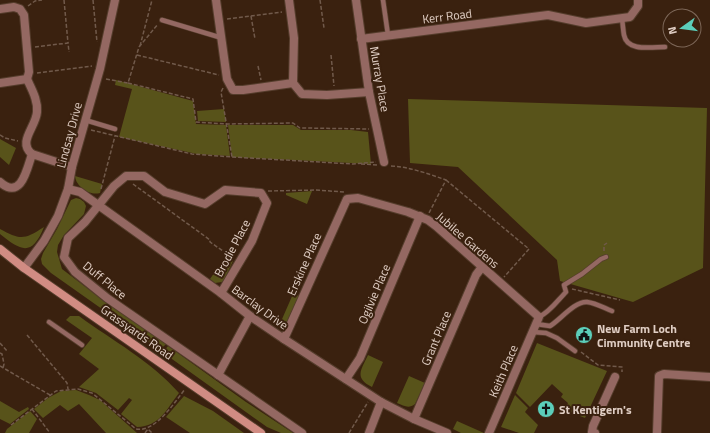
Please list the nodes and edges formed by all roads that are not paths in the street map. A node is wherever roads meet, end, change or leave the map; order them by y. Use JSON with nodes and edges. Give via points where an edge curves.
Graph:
{"nodes":[{"id":1,"x":115,"y":0,"type":"edge"},
{"id":2,"x":216,"y":0,"type":"edge"},
{"id":3,"x":288,"y":0,"type":"edge"},
{"id":4,"x":356,"y":0,"type":"edge"},
{"id":5,"x":383,"y":0,"type":"edge"},
{"id":6,"x":638,"y":0,"type":"edge"},
{"id":7,"x":0,"y":9,"type":"edge"},
{"id":8,"x":626,"y":18,"type":"junction"},
{"id":9,"x":162,"y":20,"type":"road end"},
{"id":10,"x":388,"y":35,"type":"junction"},
{"id":11,"x":222,"y":38,"type":"junction"},
{"id":12,"x":361,"y":39,"type":"junction"},
{"id":13,"x":662,"y":47,"type":"edge"},
{"id":14,"x":28,"y":76,"type":"junction"},
{"id":15,"x":0,"y":83,"type":"edge"},
{"id":16,"x":293,"y":83,"type":"junction"},
{"id":17,"x":369,"y":92,"type":"junction"},
{"id":18,"x":84,"y":124,"type":"junction"},
{"id":19,"x":115,"y":129,"type":"dead end"},
{"id":20,"x":32,"y":154,"type":"junction"},
{"id":21,"x":382,"y":164,"type":"road end"},
{"id":22,"x":72,"y":167,"type":"junction"},
{"id":23,"x":126,"y":176,"type":"joint"},
{"id":24,"x":0,"y":182,"type":"edge"},
{"id":25,"x":68,"y":189,"type":"junction"},
{"id":26,"x":347,"y":200,"type":"joint"},
{"id":27,"x":100,"y":205,"type":"junction"},
{"id":28,"x":423,"y":218,"type":"junction"},
{"id":29,"x":0,"y":249,"type":"edge"},
{"id":30,"x":606,"y":257,"type":"dead end"},
{"id":31,"x":482,"y":267,"type":"junction"},
{"id":32,"x":24,"y":268,"type":"junction"},
{"id":33,"x":221,"y":293,"type":"junction"},
{"id":34,"x":612,"y":311,"type":"dead end"},
{"id":35,"x":250,"y":316,"type":"junction"},
{"id":36,"x":538,"y":321,"type":"junction"},
{"id":37,"x":49,"y":322,"type":"dead end"},
{"id":38,"x":533,"y":332,"type":"junction"},
{"id":39,"x":284,"y":339,"type":"junction"},
{"id":40,"x":82,"y":345,"type":"dead end"},
{"id":41,"x":574,"y":350,"type":"road end"},
{"id":42,"x":218,"y":375,"type":"junction"},
{"id":43,"x":615,"y":377,"type":"road end"},
{"id":44,"x":710,"y":377,"type":"edge"},
{"id":45,"x":346,"y":379,"type":"junction"},
{"id":46,"x":381,"y":402,"type":"junction"},
{"id":47,"x":414,"y":419,"type":"junction"},
{"id":48,"x":262,"y":433,"type":"edge"},
{"id":49,"x":302,"y":433,"type":"edge"},
{"id":50,"x":369,"y":433,"type":"edge"},
{"id":51,"x":447,"y":433,"type":"edge"},
{"id":52,"x":489,"y":433,"type":"edge"},
{"id":53,"x":595,"y":433,"type":"edge"},
{"id":54,"x":657,"y":433,"type":"edge"}],
"edges":[{"from":1,"to":18,"type":"street","name":"Lindsay Drive"},
{"from":2,"to":11,"type":"street"},
{"from":3,"to":16,"type":"street","via":[[294,38]]},
{"from":4,"to":12,"type":"street","name":"Murray Place"},
{"from":5,"to":10,"type":"lane"},
{"from":6,"to":8,"type":"street","via":[[638,6]]},
{"from":7,"to":14,"type":"street","via":[[14,7],[20,9],[24,15]]},
{"from":8,"to":10,"type":"street","name":"Kerr Road","via":[[586,23],[548,14]]},
{"from":8,"to":13,"type":"lane","via":[[624,36],[627,43],[634,47]]},
{"from":9,"to":11,"type":"lane"},
{"from":10,"to":12,"type":"street","name":"Kerr Road"},
{"from":11,"to":16,"type":"street","via":[[227,78],[233,90]]},
{"from":12,"to":17,"type":"street","name":"Murray Place"},
{"from":14,"to":15,"type":"street"},
{"from":14,"to":20,"type":"street","via":[[36,98],[37,113],[25,144]]},
{"from":16,"to":17,"type":"street","via":[[302,94]]},
{"from":17,"to":21,"type":"street","name":"Murray Place"},
{"from":18,"to":19,"type":"lane"},
{"from":18,"to":22,"type":"street","name":"Lindsay Drive"},
{"from":20,"to":22,"type":"street"},
{"from":20,"to":24,"type":"street","via":[[18,186],[12,188]]},
{"from":22,"to":25,"type":"street","name":"Lindsay Drive"},
{"from":23,"to":27,"type":"street","name":"Duff Place","via":[[114,186]]},
{"from":23,"to":33,"type":"street","name":"Brodie Place","via":[[144,176],[165,192],[206,204],[225,190],[261,193],[267,203],[252,241]]},
{"from":25,"to":27,"type":"street","name":"Barclay Drive","via":[[80,192]]},
{"from":25,"to":32,"type":"street","name":"Lindsay Drive","via":[[58,216]]},
{"from":26,"to":28,"type":"street","name":"Jubilee Gardens","via":[[358,198]]},
{"from":26,"to":39,"type":"street","name":"Erskine Place"},
{"from":27,"to":33,"type":"street","name":"Barclay Drive"},
{"from":27,"to":42,"type":"street","name":"Duff Place","via":[[68,238],[64,257],[75,272],[107,298]]},
{"from":28,"to":31,"type":"street","name":"Jubilee Gardens","via":[[436,226]]},
{"from":28,"to":45,"type":"street","name":"Ogilvie Place","via":[[360,358]]},
{"from":29,"to":32,"type":"main road","name":"Grassyards Road"},
{"from":30,"to":36,"type":"lane","via":[[564,285],[566,292]]},
{"from":31,"to":36,"type":"street","name":"Jubilee Gardens"},
{"from":31,"to":47,"type":"street","name":"Grant Place","via":[[476,275]]},
{"from":32,"to":48,"type":"main road","name":"Grassyards Road"},
{"from":33,"to":35,"type":"street","name":"Barclay Drive"},
{"from":34,"to":36,"type":"lane","via":[[583,302],[550,326]]},
{"from":35,"to":39,"type":"street","name":"Barclay Drive"},
{"from":35,"to":42,"type":"street"},
{"from":36,"to":38,"type":"street","name":"Keith Place"},
{"from":37,"to":40,"type":"lane"},
{"from":38,"to":41,"type":"lane","via":[[546,333]]},
{"from":38,"to":52,"type":"street","name":"Keith Place"},
{"from":39,"to":45,"type":"street","name":"Barclay Drive"},
{"from":42,"to":49,"type":"street","name":"Duff Place"},
{"from":43,"to":53,"type":"street","via":[[594,426],[592,432]]},
{"from":44,"to":54,"type":"street","via":[[664,374],[660,376]]},
{"from":45,"to":46,"type":"street","name":"Barclay Drive"},
{"from":46,"to":47,"type":"street","name":"Barclay Drive"},
{"from":46,"to":50,"type":"street"},
{"from":47,"to":51,"type":"street","name":"Barclay Drive"}]}
